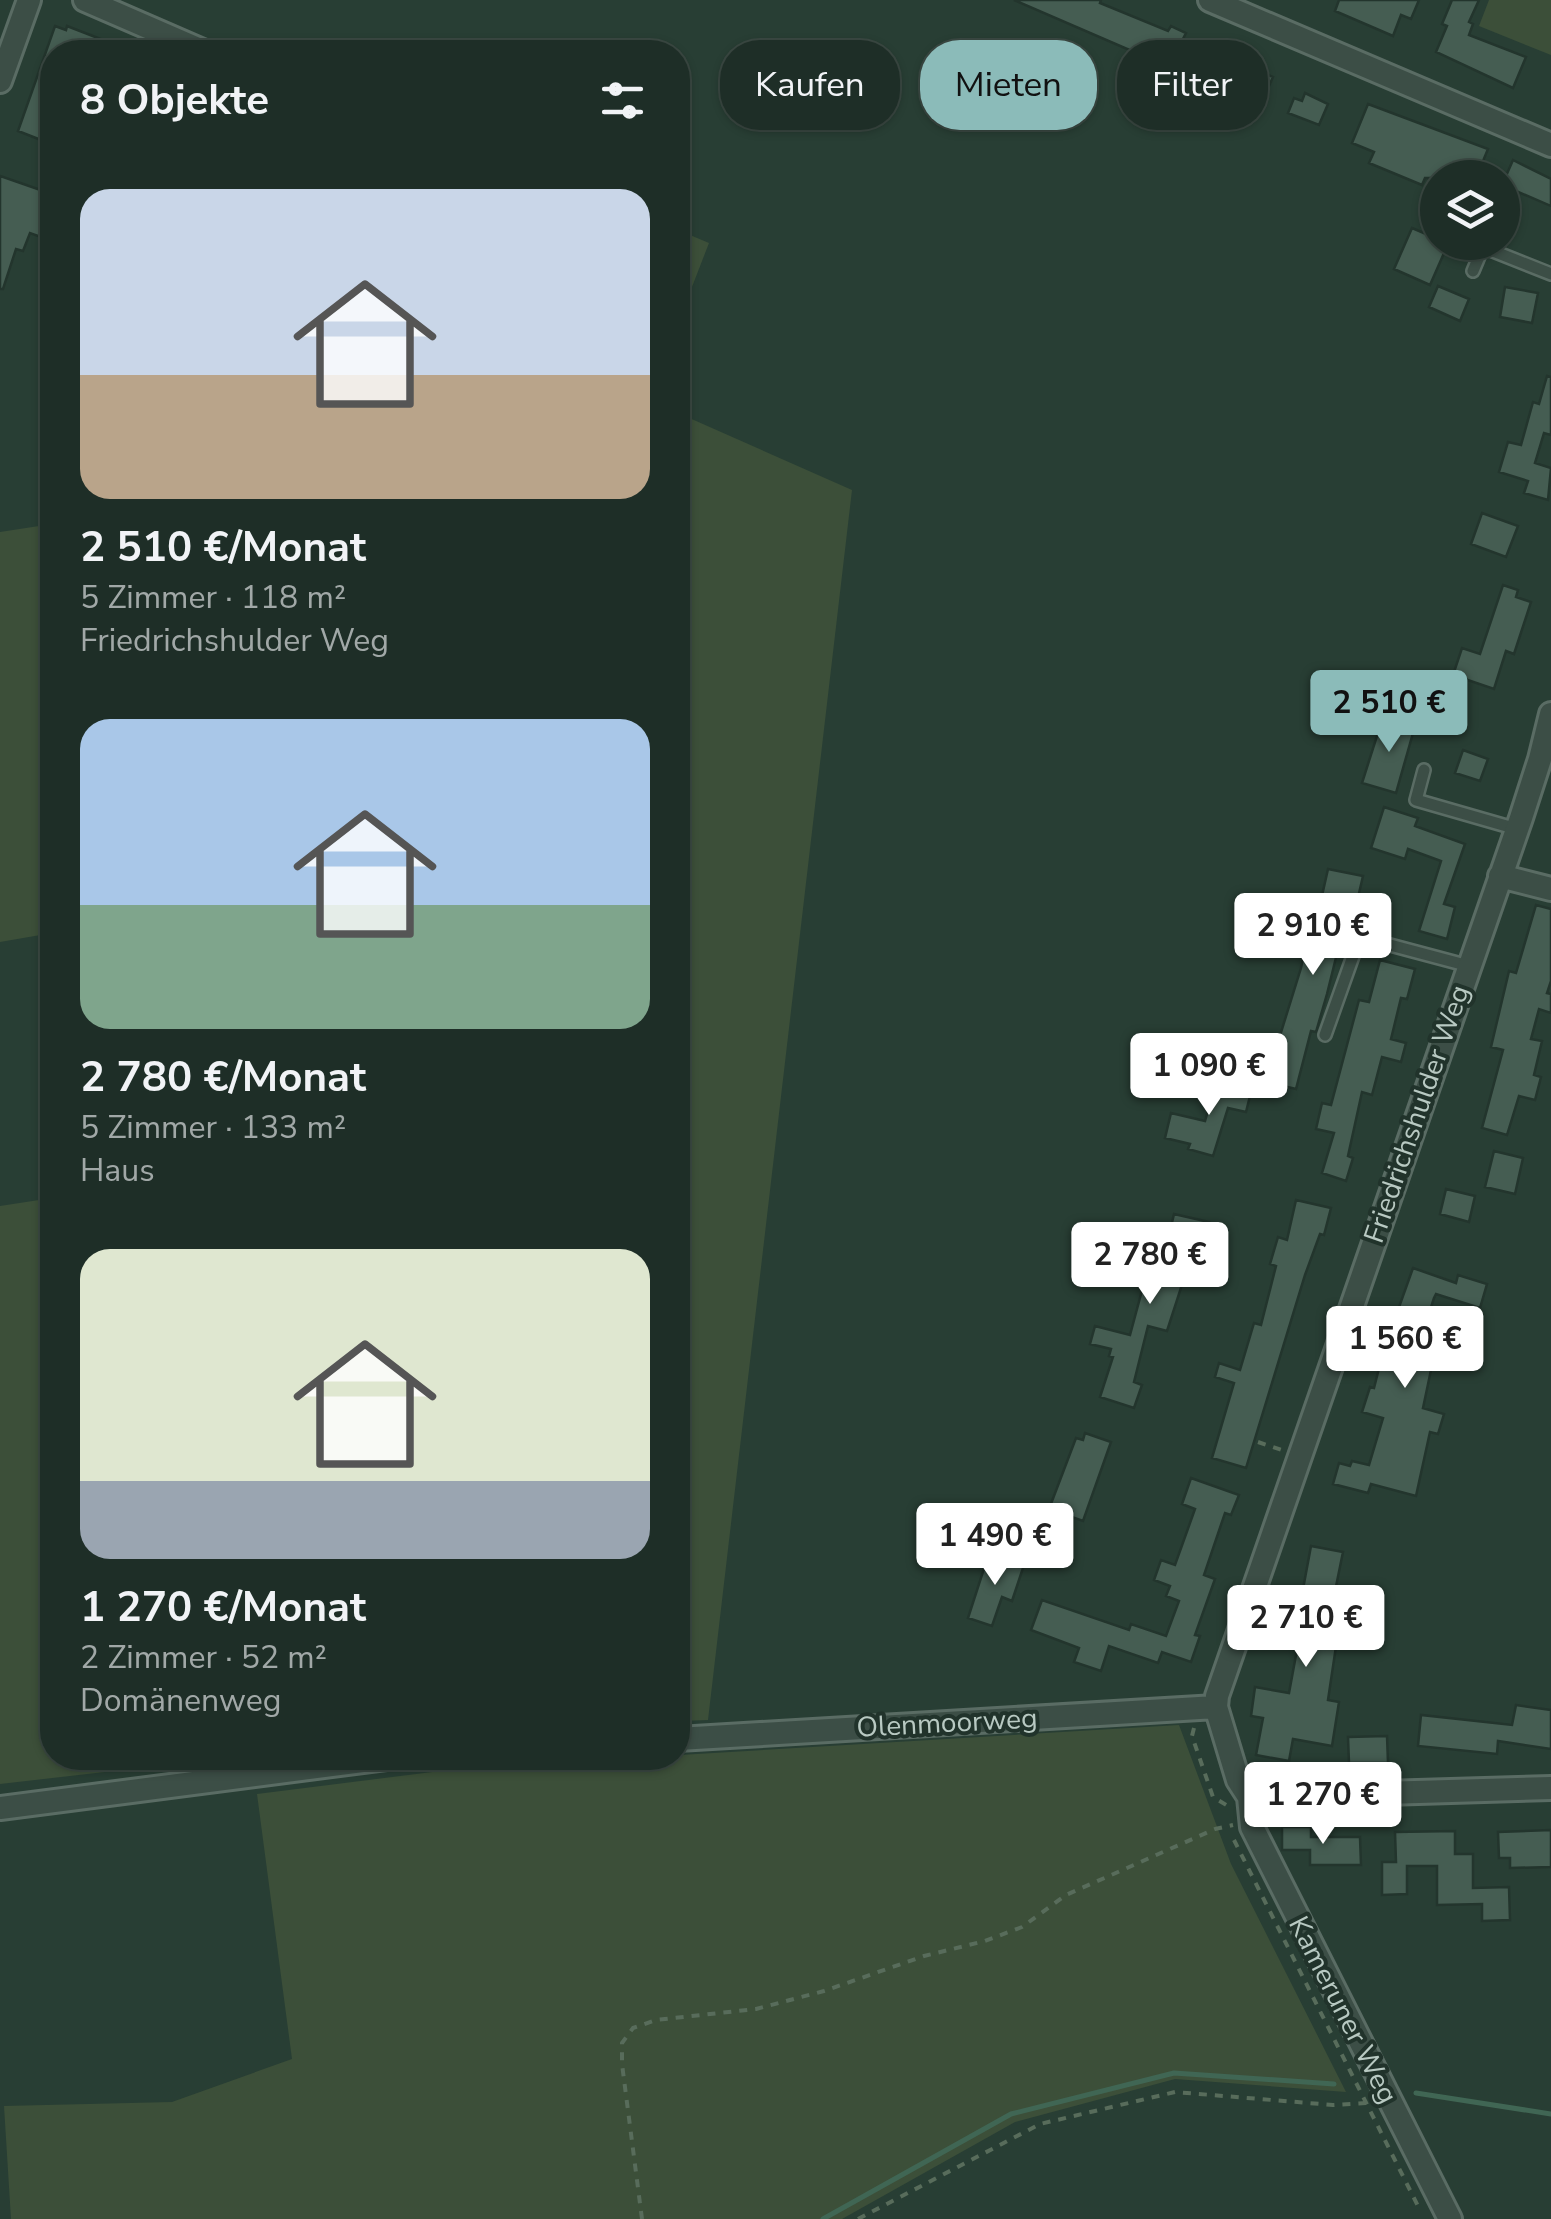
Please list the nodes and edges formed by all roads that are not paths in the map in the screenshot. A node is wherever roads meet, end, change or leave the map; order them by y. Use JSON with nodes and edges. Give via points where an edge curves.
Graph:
{"nodes":[{"id":1,"x":28,"y":0,"type":"edge"},
{"id":2,"x":86,"y":0,"type":"edge"},
{"id":3,"x":1210,"y":0,"type":"edge"},
{"id":4,"x":178,"y":40,"type":"edge"},
{"id":5,"x":0,"y":80,"type":"edge"},
{"id":6,"x":1551,"y":146,"type":"edge"},
{"id":7,"x":1473,"y":271,"type":"dead end"},
{"id":8,"x":1551,"y":274,"type":"edge"},
{"id":9,"x":1551,"y":714,"type":"edge"},
{"id":10,"x":1424,"y":770,"type":"dead end"},
{"id":11,"x":1516,"y":829,"type":"junction"},
{"id":12,"x":1500,"y":876,"type":"junction"},
{"id":13,"x":1551,"y":889,"type":"edge"},
{"id":14,"x":1470,"y":966,"type":"junction"},
{"id":15,"x":1325,"y":1035,"type":"dead end"},
{"id":16,"x":1216,"y":1707,"type":"junction"},
{"id":17,"x":690,"y":1738,"type":"edge"},
{"id":18,"x":293,"y":1770,"type":"edge"},
{"id":19,"x":1551,"y":1788,"type":"edge"},
{"id":20,"x":1249,"y":1797,"type":"junction"},
{"id":21,"x":0,"y":1808,"type":"edge"},
{"id":22,"x":1450,"y":2219,"type":"edge"}],
"edges":[{"from":1,"to":5,"type":"street"},
{"from":2,"to":4,"type":"street"},
{"from":3,"to":6,"type":"street"},
{"from":7,"to":8,"type":"lane","via":[[1483,247]]},
{"from":9,"to":11,"type":"street","name":"Friedrichshulder Weg"},
{"from":10,"to":11,"type":"lane","via":[[1416,800]]},
{"from":11,"to":12,"type":"street","name":"Friedrichshulder Weg"},
{"from":12,"to":13,"type":"street"},
{"from":12,"to":14,"type":"street","name":"Friedrichshulder Weg"},
{"from":14,"to":15,"type":"lane","via":[[1361,932]]},
{"from":14,"to":16,"type":"street","name":"Friedrichshulder Weg"},
{"from":16,"to":17,"type":"street","name":"Olenmoorweg"},
{"from":16,"to":20,"type":"street"},
{"from":18,"to":21,"type":"street"},
{"from":19,"to":20,"type":"street"},
{"from":20,"to":22,"type":"street","name":"Kameruner Weg","via":[[1252,1827]]}]}
